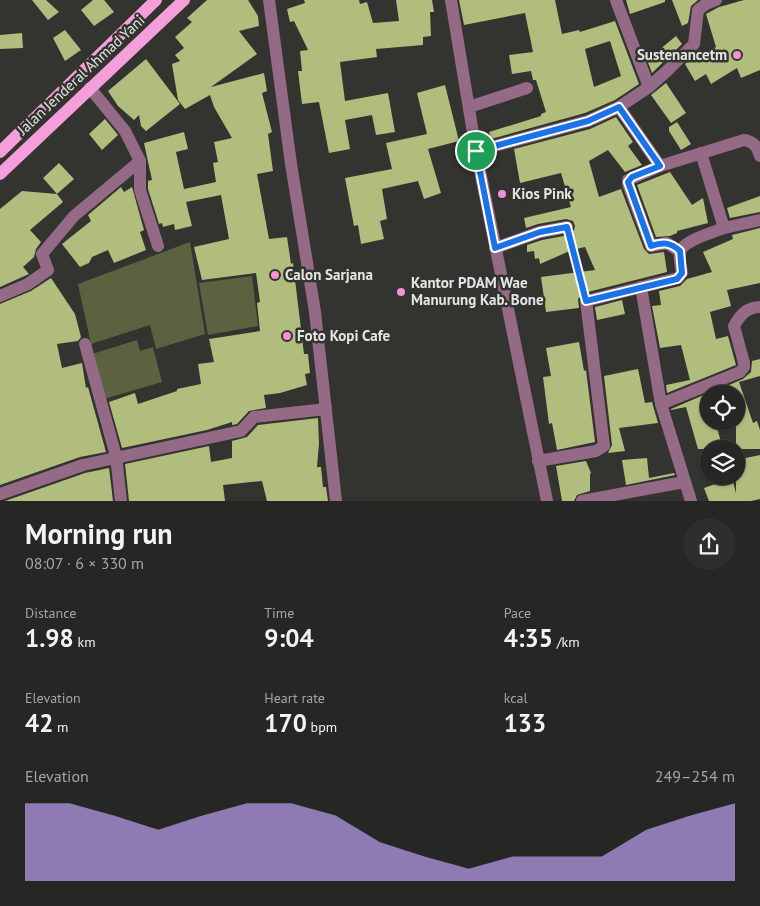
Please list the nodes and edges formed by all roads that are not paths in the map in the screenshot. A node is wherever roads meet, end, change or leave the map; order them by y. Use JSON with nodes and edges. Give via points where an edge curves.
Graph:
{"nodes":[{"id":1,"x":156,"y":0,"type":"edge"},
{"id":2,"x":184,"y":0,"type":"edge"},
{"id":3,"x":269,"y":0,"type":"edge"},
{"id":4,"x":451,"y":0,"type":"edge"},
{"id":5,"x":616,"y":0,"type":"edge"},
{"id":6,"x":716,"y":0,"type":"edge"},
{"id":7,"x":649,"y":87,"type":"junction"},
{"id":8,"x":90,"y":88,"type":"junction"},
{"id":9,"x":526,"y":88,"type":"dead end"},
{"id":10,"x":469,"y":107,"type":"junction"},
{"id":11,"x":619,"y":107,"type":"junction"},
{"id":12,"x":476,"y":151,"type":"junction"},
{"id":13,"x":0,"y":152,"type":"edge"},
{"id":14,"x":701,"y":153,"type":"junction"},
{"id":15,"x":760,"y":156,"type":"edge"},
{"id":16,"x":140,"y":161,"type":"junction"},
{"id":17,"x":660,"y":166,"type":"junction"},
{"id":18,"x":0,"y":174,"type":"edge"},
{"id":19,"x":760,"y":220,"type":"edge"},
{"id":20,"x":567,"y":227,"type":"road end"},
{"id":21,"x":724,"y":228,"type":"junction"},
{"id":22,"x":158,"y":246,"type":"dead end"},
{"id":23,"x":495,"y":248,"type":"junction"},
{"id":24,"x":680,"y":251,"type":"junction"},
{"id":25,"x":641,"y":287,"type":"junction"},
{"id":26,"x":0,"y":296,"type":"edge"},
{"id":27,"x":760,"y":307,"type":"edge"},
{"id":28,"x":85,"y":344,"type":"dead end"},
{"id":29,"x":661,"y":404,"type":"junction"},
{"id":30,"x":326,"y":409,"type":"junction"},
{"id":31,"x":116,"y":456,"type":"junction"},
{"id":32,"x":538,"y":461,"type":"junction"},
{"id":33,"x":684,"y":482,"type":"junction"},
{"id":34,"x":0,"y":494,"type":"edge"},
{"id":35,"x":121,"y":501,"type":"edge"},
{"id":36,"x":336,"y":501,"type":"edge"},
{"id":37,"x":547,"y":501,"type":"edge"},
{"id":38,"x":582,"y":501,"type":"edge"},
{"id":39,"x":691,"y":501,"type":"edge"}],
"edges":[{"from":1,"to":13,"type":"main road"},
{"from":2,"to":8,"type":"main road","name":"Jalan Jenderal Ahmad Yani"},
{"from":3,"to":30,"type":"street"},
{"from":4,"to":10,"type":"street"},
{"from":5,"to":7,"type":"street"},
{"from":6,"to":7,"type":"street","via":[[698,10],[694,44]]},
{"from":7,"to":11,"type":"street"},
{"from":8,"to":16,"type":"street","via":[[125,131]]},
{"from":8,"to":18,"type":"main road","name":"Jalan Jenderal Ahmad Yani"},
{"from":9,"to":10,"type":"street"},
{"from":10,"to":12,"type":"street"},
{"from":11,"to":12,"type":"street","via":[[588,121]]},
{"from":11,"to":17,"type":"street"},
{"from":12,"to":23,"type":"street"},
{"from":14,"to":15,"type":"street","via":[[744,140],[758,147]]},
{"from":14,"to":17,"type":"street"},
{"from":14,"to":21,"type":"street"},
{"from":16,"to":22,"type":"street","via":[[140,190]]},
{"from":16,"to":26,"type":"street","via":[[74,216],[42,254],[48,270],[28,284]]},
{"from":17,"to":24,"type":"street","via":[[630,178],[628,184],[651,246],[667,243]]},
{"from":19,"to":21,"type":"street"},
{"from":20,"to":23,"type":"street","via":[[540,232]]},
{"from":21,"to":24,"type":"street","via":[[691,241]]},
{"from":23,"to":32,"type":"street"},
{"from":24,"to":25,"type":"street","via":[[682,275]]},
{"from":25,"to":29,"type":"street"},
{"from":25,"to":32,"type":"street","via":[[586,301],[604,446],[596,451]]},
{"from":27,"to":29,"type":"street","via":[[746,311],[734,326],[744,363],[740,372]]},
{"from":28,"to":31,"type":"street"},
{"from":29,"to":33,"type":"street"},
{"from":30,"to":31,"type":"street","via":[[254,417],[241,431]]},
{"from":30,"to":36,"type":"street"},
{"from":31,"to":34,"type":"street"},
{"from":31,"to":35,"type":"street"},
{"from":32,"to":37,"type":"street"},
{"from":33,"to":38,"type":"street"},
{"from":33,"to":39,"type":"street"}]}
